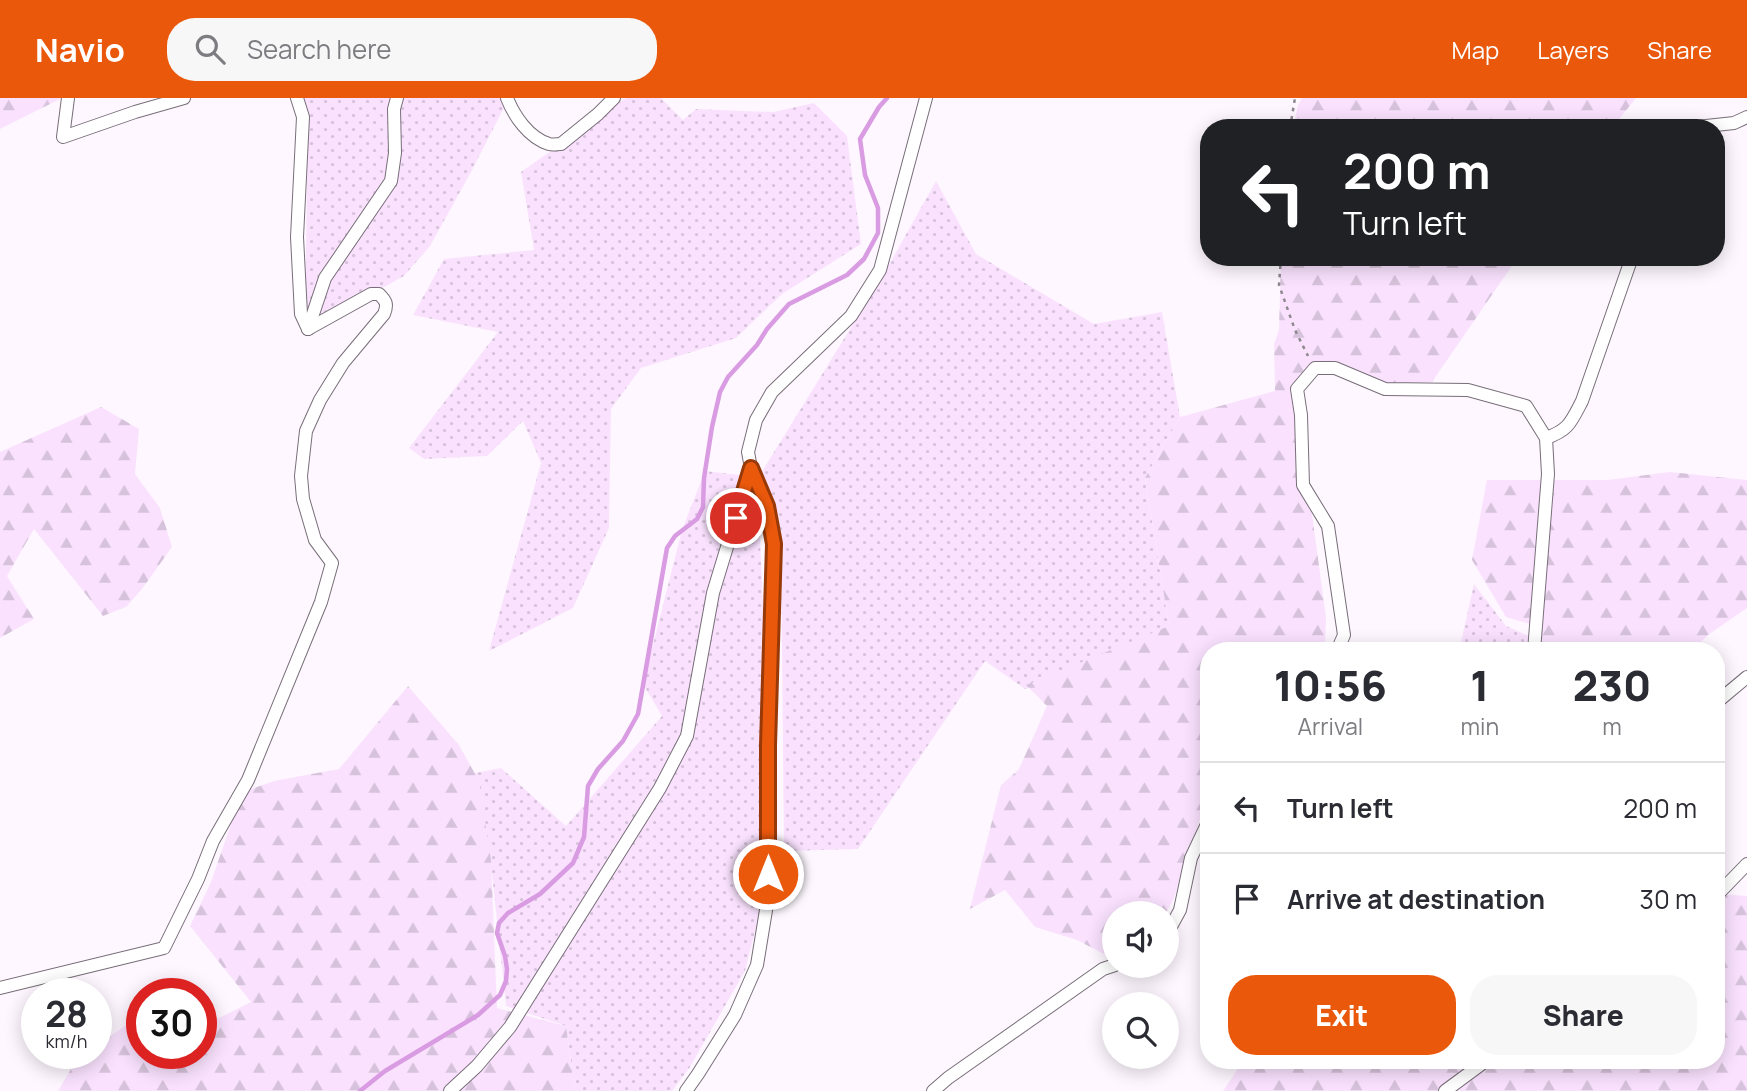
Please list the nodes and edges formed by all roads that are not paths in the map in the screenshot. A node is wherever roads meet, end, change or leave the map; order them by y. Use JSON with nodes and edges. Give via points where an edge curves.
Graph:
{"nodes":[{"id":1,"x":68,"y":98,"type":"edge"},
{"id":2,"x":184,"y":98,"type":"edge"},
{"id":3,"x":297,"y":98,"type":"edge"},
{"id":4,"x":397,"y":98,"type":"edge"},
{"id":5,"x":507,"y":98,"type":"edge"},
{"id":6,"x":614,"y":98,"type":"edge"},
{"id":7,"x":926,"y":98,"type":"edge"},
{"id":8,"x":1747,"y":117,"type":"edge"},
{"id":9,"x":1725,"y":124,"type":"edge"},
{"id":10,"x":1629,"y":266,"type":"edge"},
{"id":11,"x":308,"y":329,"type":"junction"},
{"id":12,"x":1546,"y":438,"type":"junction"},
{"id":13,"x":751,"y":468,"type":"junction"},
{"id":14,"x":1341,"y":642,"type":"edge"},
{"id":15,"x":1535,"y":642,"type":"edge"},
{"id":16,"x":1747,"y":677,"type":"edge"},
{"id":17,"x":1725,"y":695,"type":"edge"},
{"id":18,"x":1200,"y":839,"type":"edge"},
{"id":19,"x":1747,"y":864,"type":"edge"},
{"id":20,"x":1725,"y":886,"type":"edge"},
{"id":21,"x":1179,"y":912,"type":"edge"},
{"id":22,"x":1102,"y":970,"type":"edge"},
{"id":23,"x":0,"y":988,"type":"edge"},
{"id":24,"x":1475,"y":1069,"type":"edge"},
{"id":25,"x":450,"y":1091,"type":"edge"},
{"id":26,"x":685,"y":1091,"type":"edge"},
{"id":27,"x":933,"y":1091,"type":"edge"},
{"id":28,"x":1445,"y":1091,"type":"edge"}],
"edges":[{"from":1,"to":2,"type":"street","via":[[63,136]]},
{"from":3,"to":11,"type":"street","via":[[303,117],[297,237],[301,314]]},
{"from":4,"to":11,"type":"street","via":[[391,181],[325,278]]},
{"from":5,"to":6,"type":"street","via":[[531,134],[549,144],[561,144]]},
{"from":7,"to":13,"type":"street","via":[[880,270],[850,316],[772,392],[756,420],[748,452]]},
{"from":8,"to":9,"type":"street"},
{"from":10,"to":12,"type":"street","via":[[1582,401],[1561,433]]},
{"from":11,"to":23,"type":"street","via":[[371,295],[386,300],[384,313],[343,363],[306,430],[300,476],[303,499],[315,540],[332,564],[321,602],[248,780],[213,842],[164,948]]},
{"from":12,"to":14,"type":"street","via":[[1526,407],[1514,403],[1468,390],[1385,389],[1335,368],[1314,368],[1297,389],[1303,485],[1328,526]]},
{"from":12,"to":15,"type":"street","via":[[1548,474]]},
{"from":13,"to":25,"type":"street","via":[[713,593],[687,736],[660,788],[510,1027]]},
{"from":13,"to":26,"type":"street","via":[[767,506],[774,544],[768,898],[757,965],[735,1015]]},
{"from":16,"to":17,"type":"street"},
{"from":18,"to":21,"type":"street"},
{"from":19,"to":20,"type":"street"},
{"from":22,"to":27,"type":"street"},
{"from":24,"to":28,"type":"street"}]}
